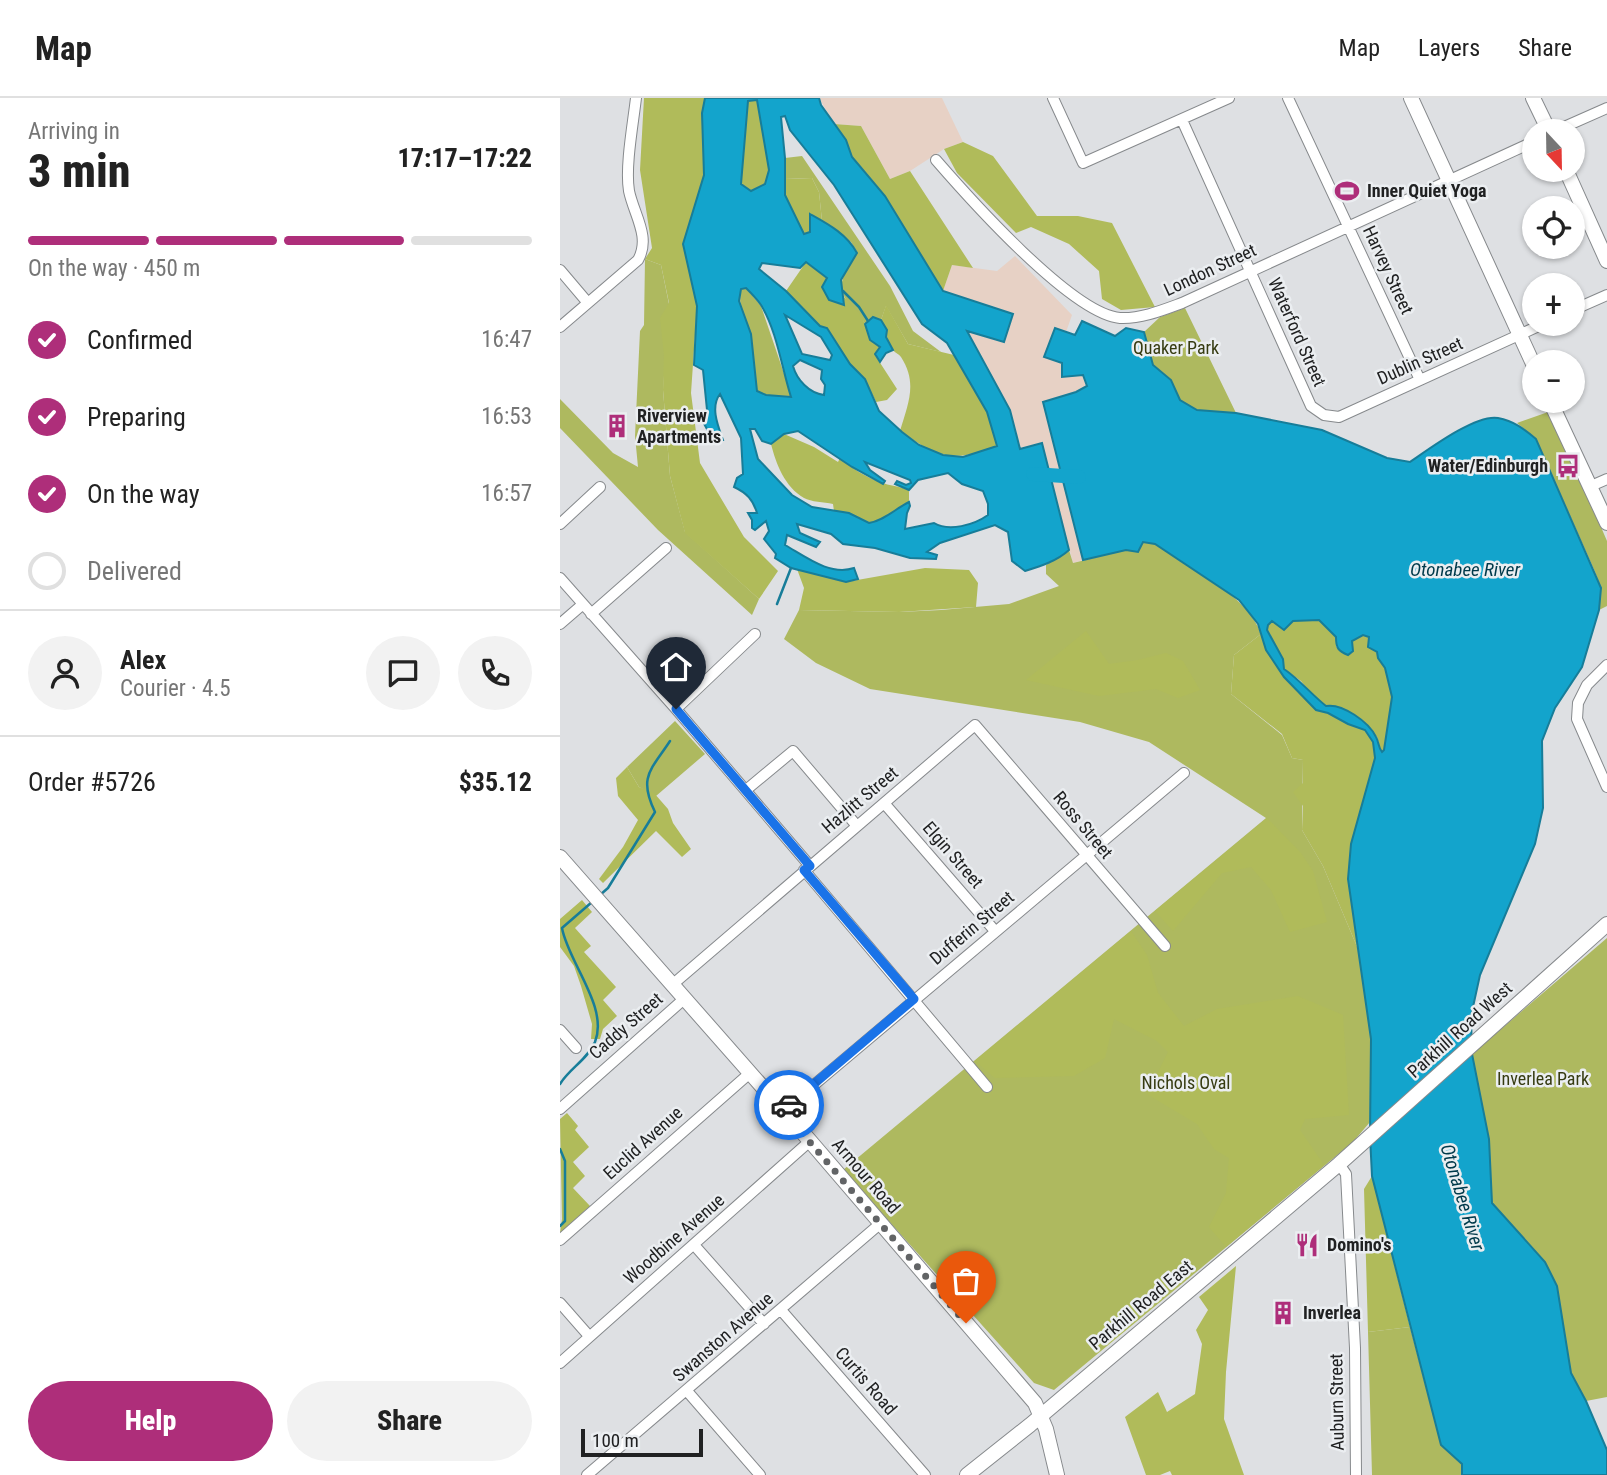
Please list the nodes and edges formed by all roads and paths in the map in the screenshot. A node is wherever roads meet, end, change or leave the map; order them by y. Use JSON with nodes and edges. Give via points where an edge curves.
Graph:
{"nodes":[{"id":1,"x":636,"y":98,"type":"edge"},
{"id":2,"x":1053,"y":98,"type":"edge"},
{"id":3,"x":1228,"y":98,"type":"edge"},
{"id":4,"x":1289,"y":98,"type":"edge"},
{"id":5,"x":1411,"y":98,"type":"edge"},
{"id":6,"x":1533,"y":98,"type":"edge"},
{"id":7,"x":1204,"y":103,"type":"edge"},
{"id":8,"x":1607,"y":108,"type":"edge"},
{"id":9,"x":1543,"y":119,"type":"edge"},
{"id":10,"x":1582,"y":119,"type":"edge"},
{"id":11,"x":1182,"y":120,"type":"junction"},
{"id":12,"x":1522,"y":147,"type":"edge"},
{"id":13,"x":936,"y":160,"type":"dead end"},
{"id":14,"x":1449,"y":180,"type":"junction"},
{"id":15,"x":1571,"y":182,"type":"edge"},
{"id":16,"x":1347,"y":226,"type":"junction"},
{"id":17,"x":1607,"y":261,"type":"edge"},
{"id":18,"x":560,"y":270,"type":"edge"},
{"id":19,"x":1250,"y":270,"type":"junction"},
{"id":20,"x":1607,"y":295,"type":"edge"},
{"id":21,"x":588,"y":303,"type":"junction"},
{"id":22,"x":1585,"y":305,"type":"edge"},
{"id":23,"x":560,"y":327,"type":"edge"},
{"id":24,"x":1522,"y":334,"type":"edge"},
{"id":25,"x":1519,"y":335,"type":"junction"},
{"id":26,"x":1526,"y":350,"type":"edge"},
{"id":27,"x":1420,"y":380,"type":"junction"},
{"id":28,"x":1311,"y":405,"type":"joint"},
{"id":29,"x":1556,"y":413,"type":"edge"},
{"id":30,"x":1607,"y":479,"type":"edge"},
{"id":31,"x":1591,"y":486,"type":"junction"},
{"id":32,"x":600,"y":487,"type":"dead end"},
{"id":33,"x":1607,"y":523,"type":"edge"},
{"id":34,"x":560,"y":524,"type":"edge"},
{"id":35,"x":666,"y":548,"type":"dead end"},
{"id":36,"x":560,"y":578,"type":"edge"},
{"id":37,"x":582,"y":605,"type":"junction"},
{"id":38,"x":591,"y":614,"type":"junction"},
{"id":39,"x":560,"y":624,"type":"edge"},
{"id":40,"x":755,"y":634,"type":"dead end"},
{"id":41,"x":1607,"y":665,"type":"edge"},
{"id":42,"x":676,"y":709,"type":"junction"},
{"id":43,"x":975,"y":725,"type":"joint"},
{"id":44,"x":1184,"y":773,"type":"dead end"},
{"id":45,"x":1607,"y":787,"type":"edge"},
{"id":46,"x":746,"y":790,"type":"junction"},
{"id":47,"x":884,"y":803,"type":"junction"},
{"id":48,"x":857,"y":826,"type":"junction"},
{"id":49,"x":1086,"y":856,"type":"junction"},
{"id":50,"x":560,"y":857,"type":"edge"},
{"id":51,"x":807,"y":868,"type":"junction"},
{"id":52,"x":1607,"y":924,"type":"edge"},
{"id":53,"x":995,"y":931,"type":"junction"},
{"id":54,"x":1165,"y":946,"type":"dead end"},
{"id":55,"x":672,"y":985,"type":"junction"},
{"id":56,"x":684,"y":999,"type":"junction"},
{"id":57,"x":914,"y":999,"type":"junction"},
{"id":58,"x":560,"y":1030,"type":"edge"},
{"id":59,"x":576,"y":1048,"type":"dead end"},
{"id":60,"x":750,"y":1073,"type":"junction"},
{"id":61,"x":986,"y":1087,"type":"dead end"},
{"id":62,"x":563,"y":1106,"type":"edge"},
{"id":63,"x":783,"y":1111,"type":"junction"},
{"id":64,"x":810,"y":1142,"type":"junction"},
{"id":65,"x":1339,"y":1164,"type":"junction"},
{"id":66,"x":881,"y":1223,"type":"junction"},
{"id":67,"x":560,"y":1240,"type":"edge"},
{"id":68,"x":695,"y":1246,"type":"junction"},
{"id":69,"x":560,"y":1303,"type":"edge"},
{"id":70,"x":781,"y":1310,"type":"junction"},
{"id":71,"x":764,"y":1324,"type":"junction"},
{"id":72,"x":589,"y":1336,"type":"junction"},
{"id":73,"x":560,"y":1363,"type":"edge"},
{"id":74,"x":687,"y":1391,"type":"junction"},
{"id":75,"x":1041,"y":1416,"type":"junction"},
{"id":76,"x":758,"y":1474,"type":"edge"},
{"id":77,"x":587,"y":1475,"type":"edge"},
{"id":78,"x":925,"y":1475,"type":"edge"},
{"id":79,"x":967,"y":1475,"type":"edge"},
{"id":80,"x":1057,"y":1475,"type":"edge"},
{"id":81,"x":1356,"y":1475,"type":"edge"}],
"edges":[{"from":1,"to":21,"type":"street","via":[[628,176],[644,248],[638,260]]},
{"from":2,"to":11,"type":"street","via":[[1083,163]]},
{"from":3,"to":7,"type":"street"},
{"from":4,"to":16,"type":"street","name":"Harvey Street"},
{"from":5,"to":14,"type":"main road"},
{"from":6,"to":9,"type":"main road"},
{"from":7,"to":11,"type":"street"},
{"from":8,"to":10,"type":"street"},
{"from":11,"to":19,"type":"street","name":"Waterford Street"},
{"from":12,"to":14,"type":"street","name":"London Street"},
{"from":13,"to":19,"type":"street","name":"London Street","via":[[1061,288],[1097,312],[1120,318],[1158,312]]},
{"from":14,"to":16,"type":"street","name":"London Street"},
{"from":14,"to":25,"type":"main road"},
{"from":15,"to":17,"type":"main road"},
{"from":16,"to":19,"type":"street","name":"London Street"},
{"from":16,"to":27,"type":"street","name":"Harvey Street"},
{"from":18,"to":21,"type":"street"},
{"from":19,"to":28,"type":"street","name":"Waterford Street"},
{"from":20,"to":22,"type":"street"},
{"from":21,"to":23,"type":"street"},
{"from":24,"to":25,"type":"street","name":"Dublin Street"},
{"from":25,"to":26,"type":"main road"},
{"from":25,"to":27,"type":"street","name":"Dublin Street"},
{"from":27,"to":28,"type":"street","name":"Dublin Street","via":[[1339,417],[1324,415]]},
{"from":29,"to":31,"type":"main road"},
{"from":30,"to":31,"type":"street"},
{"from":31,"to":33,"type":"main road"},
{"from":32,"to":34,"type":"street"},
{"from":35,"to":38,"type":"street"},
{"from":36,"to":37,"type":"street"},
{"from":37,"to":38,"type":"street"},
{"from":37,"to":39,"type":"street"},
{"from":38,"to":42,"type":"street"},
{"from":40,"to":42,"type":"street"},
{"from":41,"to":45,"type":"street","via":[[1587,685],[1578,703],[1577,719]]},
{"from":42,"to":46,"type":"street"},
{"from":43,"to":47,"type":"street","name":"Hazlitt Street"},
{"from":43,"to":49,"type":"street","name":"Ross Street"},
{"from":44,"to":49,"type":"street","name":"Dufferin Street"},
{"from":46,"to":48,"type":"street","via":[[793,751]]},
{"from":46,"to":51,"type":"street"},
{"from":47,"to":48,"type":"street","name":"Hazlitt Street"},
{"from":47,"to":53,"type":"street","name":"Elgin Street"},
{"from":48,"to":51,"type":"street","name":"Hazlitt Street"},
{"from":49,"to":53,"type":"street","name":"Dufferin Street"},
{"from":49,"to":54,"type":"street","name":"Ross Street"},
{"from":50,"to":55,"type":"main road","name":"Armour Road"},
{"from":51,"to":55,"type":"street","name":"Hazlitt Street"},
{"from":51,"to":57,"type":"street"},
{"from":52,"to":65,"type":"main road","name":"Parkhill Road West"},
{"from":53,"to":57,"type":"street","name":"Dufferin Street"},
{"from":55,"to":56,"type":"main road","name":"Armour Road"},
{"from":56,"to":60,"type":"main road","name":"Armour Road"},
{"from":56,"to":62,"type":"street","name":"Caddy Street"},
{"from":57,"to":61,"type":"street"},
{"from":57,"to":63,"type":"street","name":"Dufferin Street"},
{"from":58,"to":59,"type":"street"},
{"from":60,"to":63,"type":"main road","name":"Armour Road"},
{"from":60,"to":67,"type":"street","name":"Euclid Avenue"},
{"from":63,"to":64,"type":"main road","name":"Armour Road"},
{"from":64,"to":66,"type":"main road","name":"Armour Road"},
{"from":64,"to":68,"type":"street","name":"Woodbine Avenue"},
{"from":65,"to":75,"type":"main road","name":"Parkhill Road East"},
{"from":65,"to":81,"type":"street","name":"Auburn Street","via":[[1346,1174]]},
{"from":66,"to":70,"type":"street","name":"Swanston Avenue"},
{"from":66,"to":75,"type":"main road","name":"Armour Road","via":[[1035,1403]]},
{"from":68,"to":71,"type":"street"},
{"from":68,"to":72,"type":"street","name":"Woodbine Avenue"},
{"from":69,"to":72,"type":"street"},
{"from":70,"to":71,"type":"street","name":"Swanston Avenue"},
{"from":70,"to":78,"type":"street","name":"Curtis Road"},
{"from":71,"to":74,"type":"street","name":"Swanston Avenue"},
{"from":72,"to":73,"type":"street","name":"Woodbine Avenue"},
{"from":74,"to":76,"type":"street"},
{"from":74,"to":77,"type":"street","name":"Swanston Avenue"},
{"from":75,"to":79,"type":"main road","name":"Parkhill Road East"},
{"from":75,"to":80,"type":"main road","name":"Armour Road"}]}
